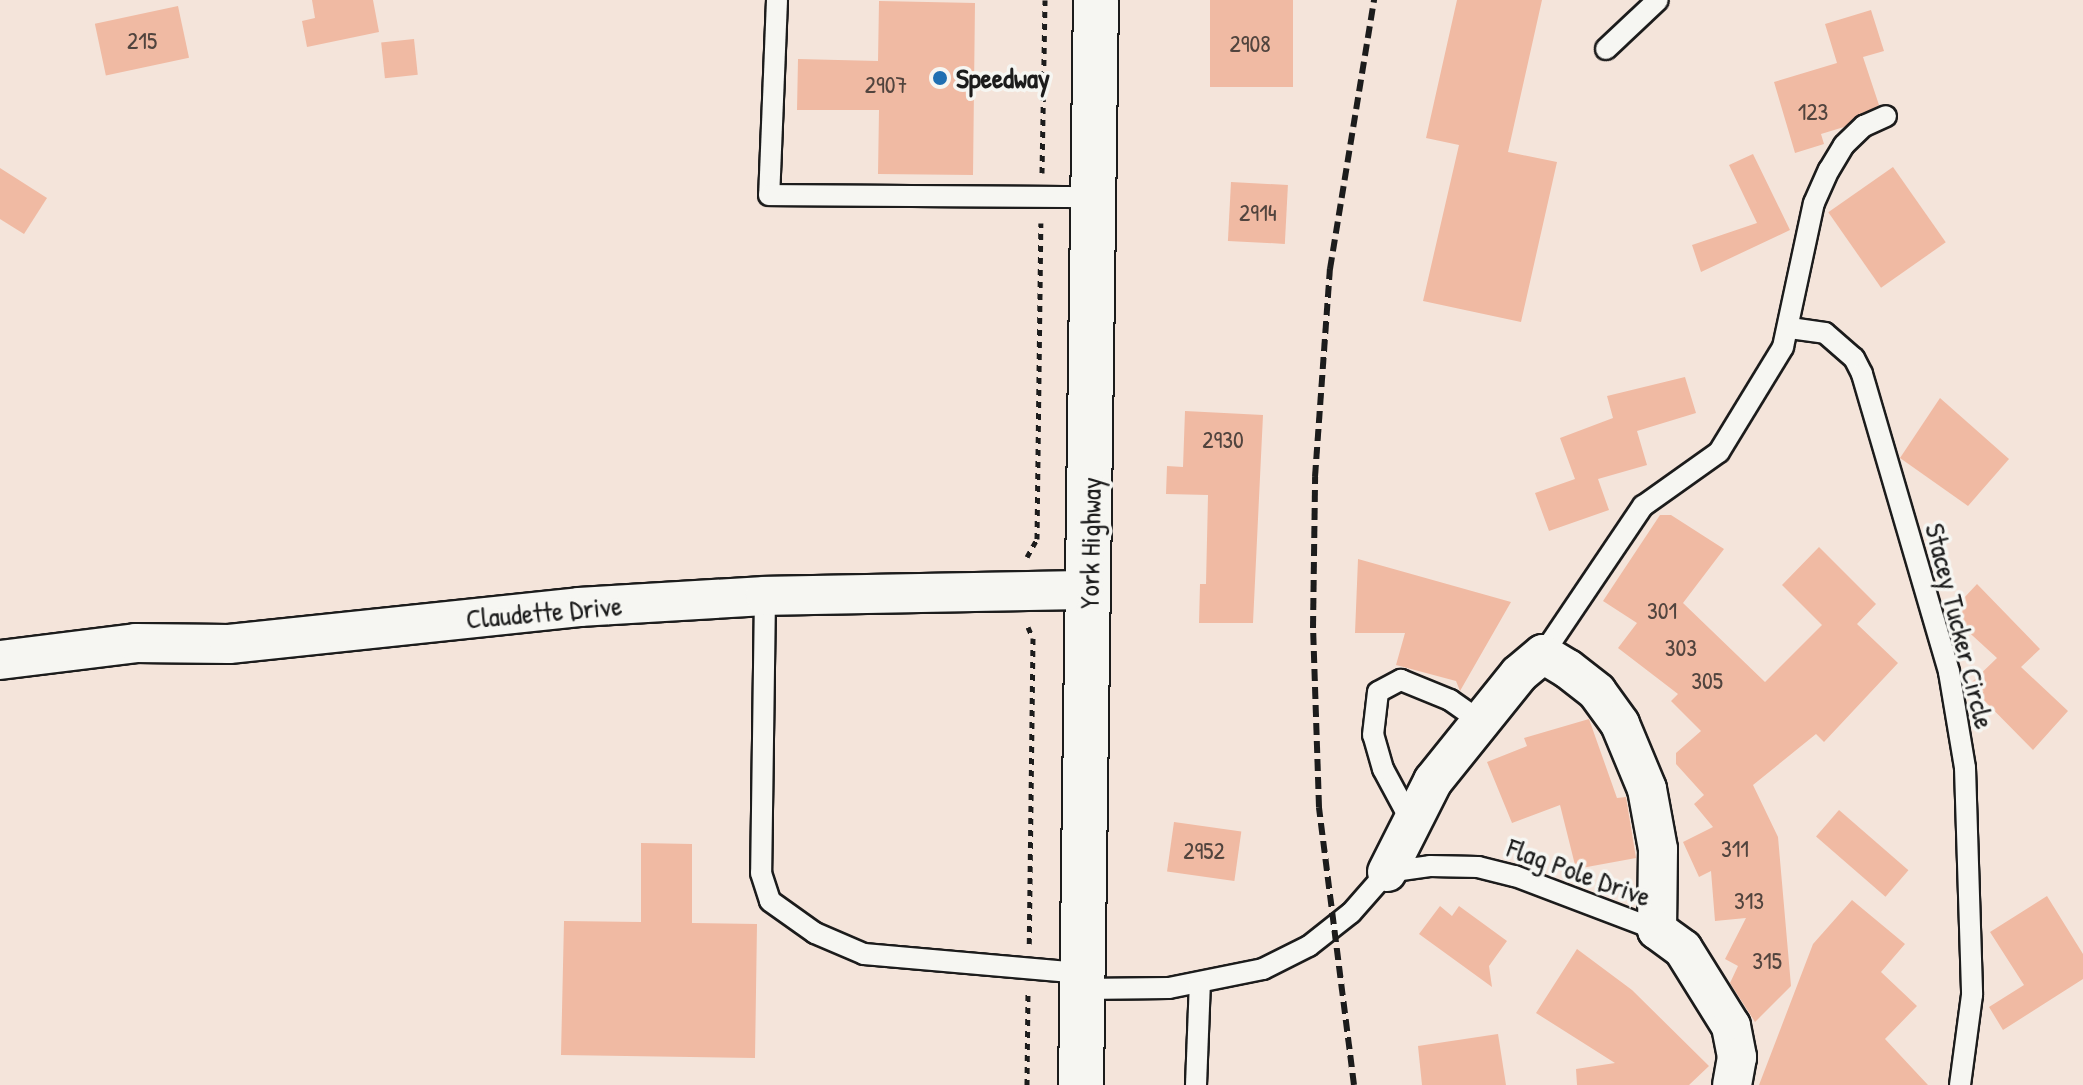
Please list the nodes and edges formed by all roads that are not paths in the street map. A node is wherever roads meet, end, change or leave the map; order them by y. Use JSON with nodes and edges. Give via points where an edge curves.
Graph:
{"nodes":[{"id":1,"x":777,"y":0,"type":"edge"},
{"id":2,"x":1096,"y":0,"type":"edge"},
{"id":3,"x":1658,"y":0,"type":"edge"},
{"id":4,"x":1606,"y":49,"type":"dead end"},
{"id":5,"x":1886,"y":116,"type":"dead end"},
{"id":6,"x":1092,"y":197,"type":"junction"},
{"id":7,"x":1790,"y":328,"type":"junction"},
{"id":8,"x":1090,"y":590,"type":"junction"},
{"id":9,"x":765,"y":596,"type":"junction"},
{"id":10,"x":1543,"y":654,"type":"junction"},
{"id":11,"x":0,"y":660,"type":"edge"},
{"id":12,"x":1480,"y":721,"type":"junction"},
{"id":13,"x":1411,"y":821,"type":"junction"},
{"id":14,"x":1387,"y":872,"type":"junction"},
{"id":15,"x":1657,"y":930,"type":"junction"},
{"id":16,"x":1082,"y":981,"type":"junction"},
{"id":17,"x":1200,"y":983,"type":"junction"},
{"id":18,"x":1081,"y":1085,"type":"edge"},
{"id":19,"x":1196,"y":1085,"type":"edge"},
{"id":20,"x":1732,"y":1085,"type":"edge"},
{"id":21,"x":1960,"y":1085,"type":"edge"}],
"edges":[{"from":1,"to":6,"type":"lane","via":[[769,195]]},
{"from":2,"to":6,"type":"main road","name":"York Highway"},
{"from":3,"to":4,"type":"lane"},
{"from":5,"to":7,"type":"lane","via":[[1864,126],[1829,170],[1799,264]]},
{"from":6,"to":8,"type":"main road","name":"York Highway"},
{"from":7,"to":10,"type":"lane","via":[[1719,452],[1643,506]]},
{"from":7,"to":21,"type":"lane","name":"Stacey Tucker Circle","via":[[1825,333],[1854,358],[1862,374],[1949,672],[1965,768],[1971,965]]},
{"from":8,"to":9,"type":"street","name":"Claudette Drive"},
{"from":8,"to":16,"type":"main road","name":"York Highway"},
{"from":9,"to":11,"type":"street","name":"Claudette Drive","via":[[579,607],[229,644],[136,643]]},
{"from":9,"to":16,"type":"lane","via":[[761,873],[770,901],[815,933],[864,954],[1028,968]]},
{"from":10,"to":12,"type":"street"},
{"from":10,"to":15,"type":"street","via":[[1597,692],[1620,724],[1647,789],[1658,849]]},
{"from":12,"to":13,"type":"street","via":[[1433,781]]},
{"from":12,"to":13,"type":"lane","via":[[1450,700],[1401,680],[1378,692],[1373,735],[1383,769]]},
{"from":13,"to":14,"type":"street"},
{"from":14,"to":15,"type":"lane","name":"Flag Pole Drive","via":[[1478,867]]},
{"from":14,"to":17,"type":"lane","via":[[1351,913],[1309,946],[1263,969]]},
{"from":15,"to":20,"type":"street","via":[[1683,949],[1731,1026],[1737,1057]]},
{"from":16,"to":17,"type":"lane","via":[[1138,991]]},
{"from":16,"to":18,"type":"main road","name":"York Highway"},
{"from":17,"to":19,"type":"lane"}]}
